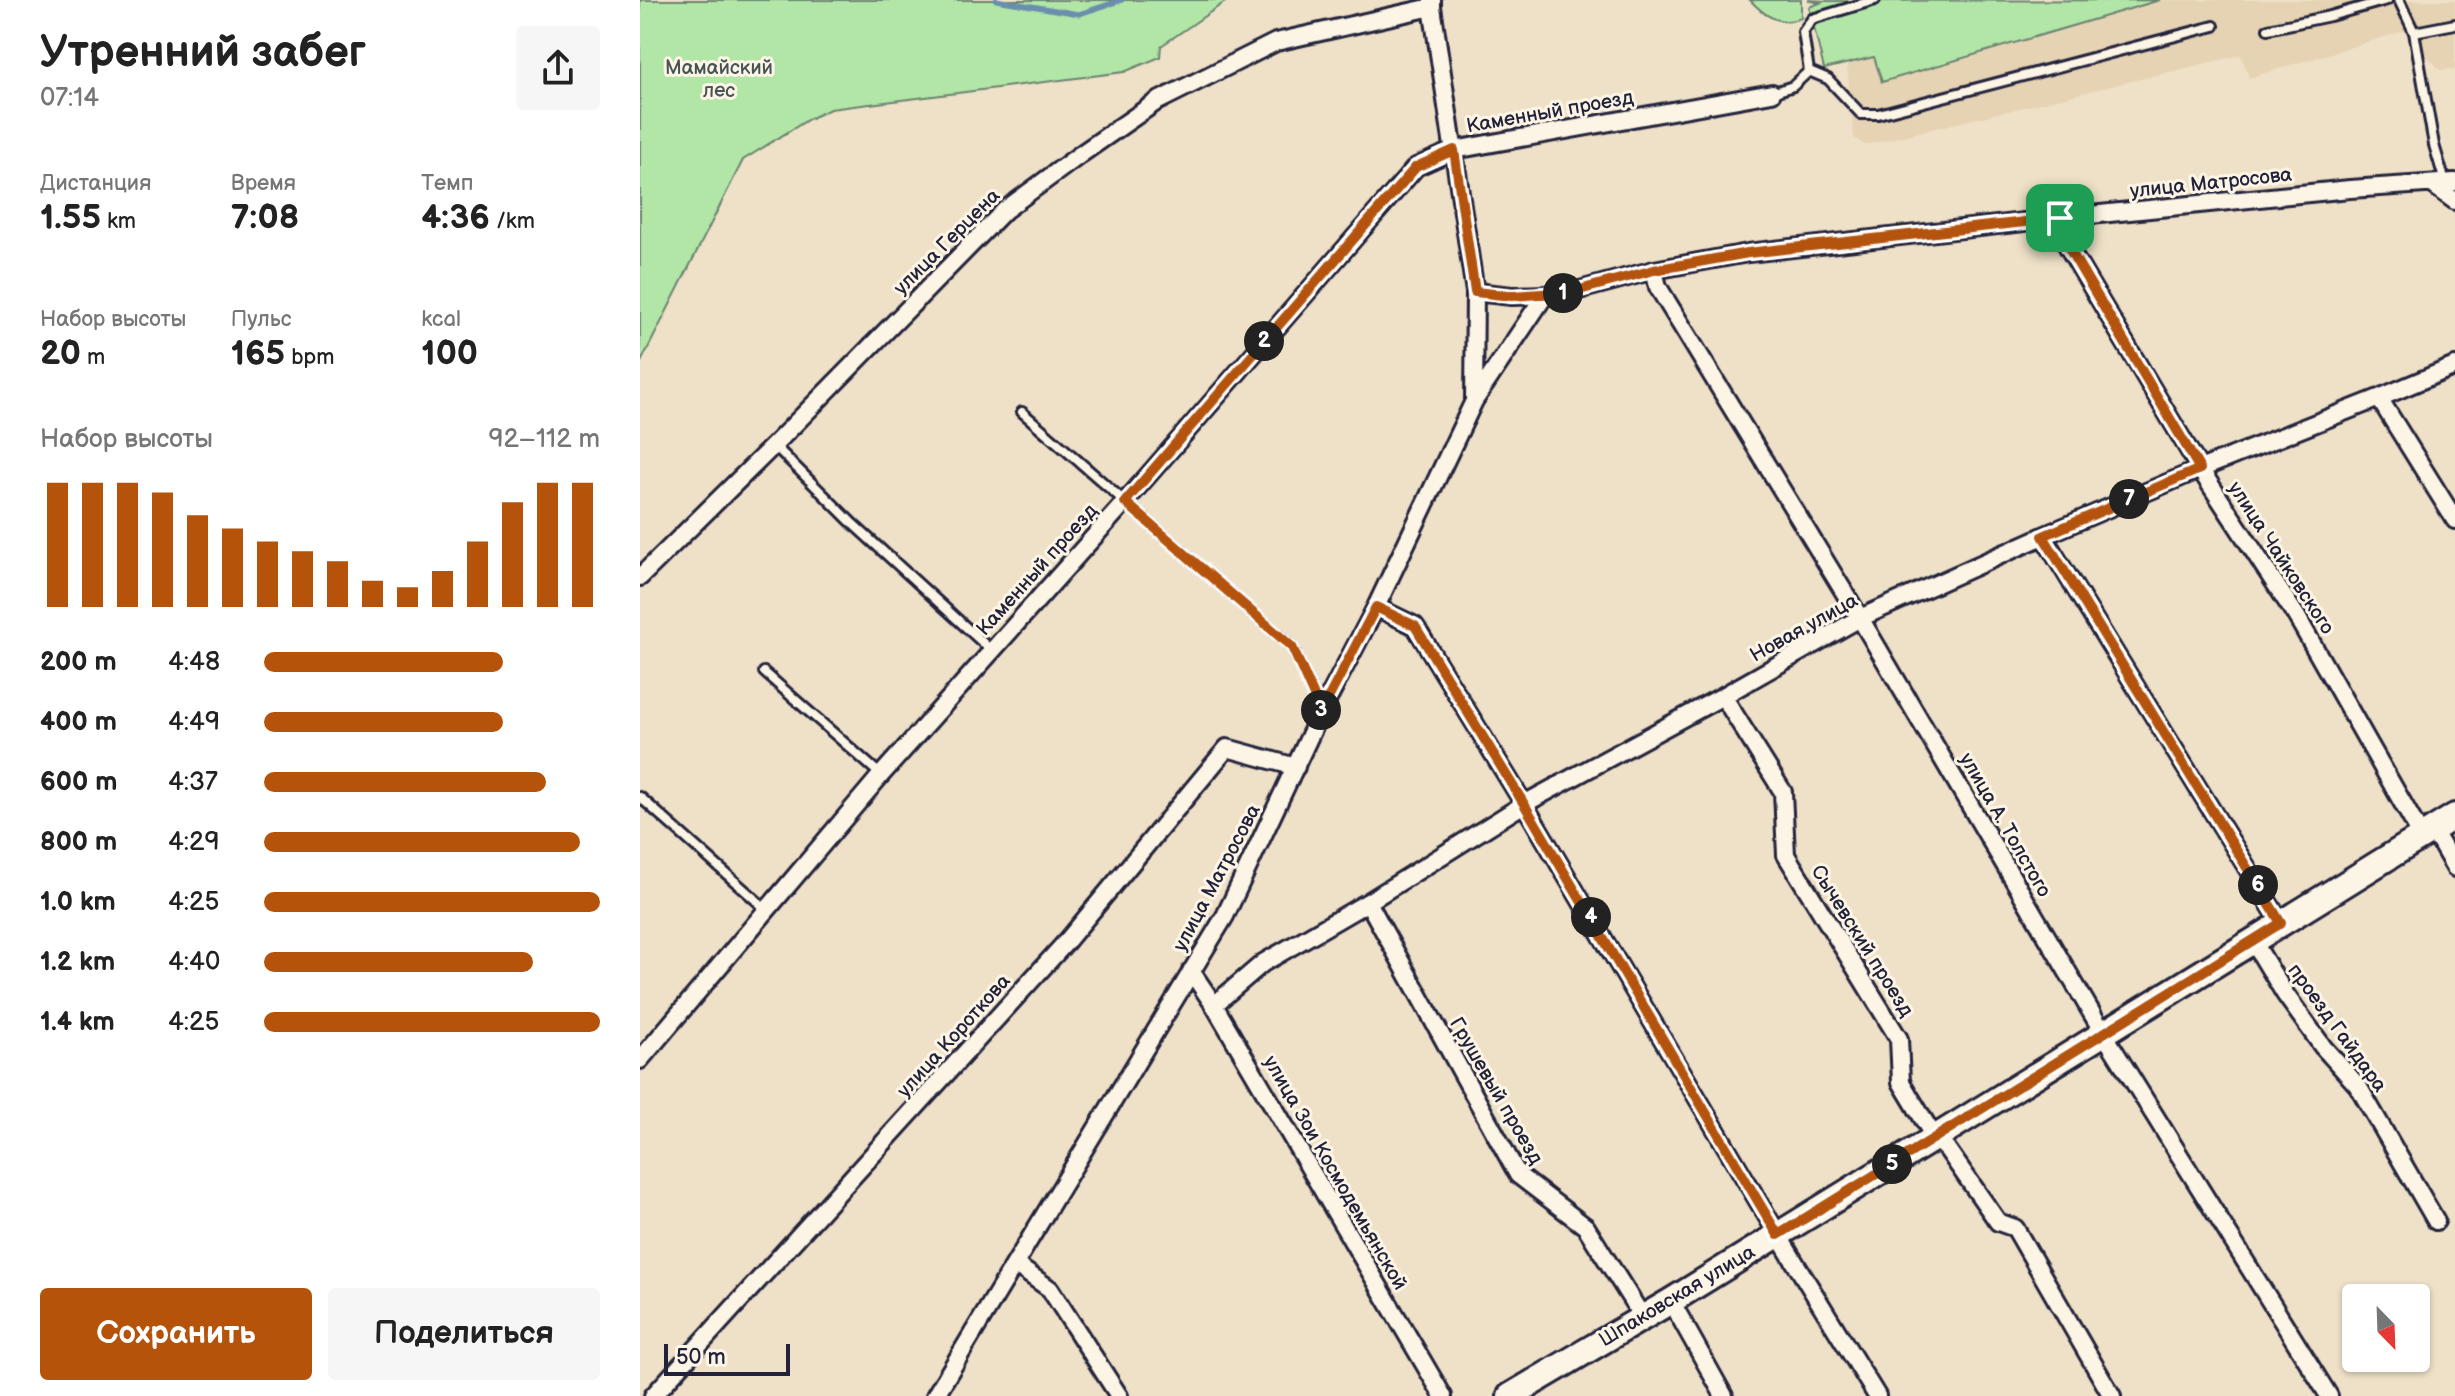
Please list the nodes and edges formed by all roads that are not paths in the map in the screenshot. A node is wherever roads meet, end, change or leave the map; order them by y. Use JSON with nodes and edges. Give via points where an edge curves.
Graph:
{"nodes":[{"id":1,"x":1875,"y":0,"type":"edge"},
{"id":2,"x":2387,"y":0,"type":"edge"},
{"id":3,"x":2399,"y":0,"type":"edge"},
{"id":4,"x":1432,"y":3,"type":"edge"},
{"id":5,"x":2455,"y":24,"type":"edge"},
{"id":6,"x":2214,"y":26,"type":"dead end"},
{"id":7,"x":2268,"y":29,"type":"dead end"},
{"id":8,"x":2414,"y":32,"type":"junction"},
{"id":9,"x":1809,"y":71,"type":"junction"},
{"id":10,"x":1772,"y":93,"type":"joint"},
{"id":11,"x":1454,"y":150,"type":"junction"},
{"id":12,"x":2444,"y":183,"type":"edge"},
{"id":13,"x":2455,"y":201,"type":"edge"},
{"id":14,"x":2060,"y":218,"type":"junction"},
{"id":15,"x":1654,"y":270,"type":"junction"},
{"id":16,"x":1475,"y":292,"type":"junction"},
{"id":17,"x":1545,"y":295,"type":"junction"},
{"id":18,"x":2455,"y":366,"type":"edge"},
{"id":19,"x":2379,"y":398,"type":"junction"},
{"id":20,"x":1474,"y":401,"type":"junction"},
{"id":21,"x":1022,"y":412,"type":"dead end"},
{"id":22,"x":774,"y":445,"type":"junction"},
{"id":23,"x":2200,"y":469,"type":"junction"},
{"id":24,"x":1125,"y":502,"type":"junction"},
{"id":25,"x":2455,"y":520,"type":"edge"},
{"id":26,"x":2043,"y":536,"type":"junction"},
{"id":27,"x":640,"y":577,"type":"edge"},
{"id":28,"x":1376,"y":607,"type":"junction"},
{"id":29,"x":1860,"y":618,"type":"junction"},
{"id":30,"x":992,"y":651,"type":"junction"},
{"id":31,"x":764,"y":672,"type":"dead end"},
{"id":32,"x":1723,"y":696,"type":"junction"},
{"id":33,"x":1321,"y":712,"type":"junction"},
{"id":34,"x":1296,"y":767,"type":"junction"},
{"id":35,"x":881,"y":775,"type":"junction"},
{"id":36,"x":640,"y":797,"type":"edge"},
{"id":37,"x":1524,"y":804,"type":"junction"},
{"id":38,"x":2455,"y":816,"type":"edge"},
{"id":39,"x":2428,"y":833,"type":"junction"},
{"id":40,"x":2455,"y":868,"type":"edge"},
{"id":41,"x":1368,"y":902,"type":"junction"},
{"id":42,"x":767,"y":910,"type":"junction"},
{"id":43,"x":2281,"y":923,"type":"junction"},
{"id":44,"x":2253,"y":941,"type":"junction"},
{"id":45,"x":1191,"y":971,"type":"junction"},
{"id":46,"x":1214,"y":1005,"type":"junction"},
{"id":47,"x":2104,"y":1034,"type":"junction"},
{"id":48,"x":640,"y":1060,"type":"edge"},
{"id":49,"x":1934,"y":1137,"type":"junction"},
{"id":50,"x":2436,"y":1221,"type":"dead end"},
{"id":51,"x":1778,"y":1235,"type":"junction"},
{"id":52,"x":1016,"y":1265,"type":"junction"},
{"id":53,"x":1671,"y":1301,"type":"junction"},
{"id":54,"x":1643,"y":1318,"type":"junction"},
{"id":55,"x":654,"y":1396,"type":"edge"},
{"id":56,"x":935,"y":1396,"type":"edge"},
{"id":57,"x":1119,"y":1396,"type":"edge"},
{"id":58,"x":1443,"y":1396,"type":"edge"},
{"id":59,"x":1510,"y":1396,"type":"edge"},
{"id":60,"x":1724,"y":1396,"type":"edge"},
{"id":61,"x":1877,"y":1396,"type":"edge"},
{"id":62,"x":2112,"y":1396,"type":"edge"},
{"id":63,"x":2329,"y":1396,"type":"edge"}],
"edges":[{"from":1,"to":9,"type":"lane","via":[[1812,19],[1803,32]]},
{"from":2,"to":7,"type":"lane"},
{"from":3,"to":8,"type":"lane"},
{"from":4,"to":11,"type":"street","name":"улица Матросова"},
{"from":4,"to":22,"type":"street","name":"улица Герцена","via":[[1276,42],[1156,102],[1005,210]]},
{"from":5,"to":8,"type":"lane"},
{"from":6,"to":9,"type":"lane","via":[[1878,114],[1861,114],[1828,79]]},
{"from":8,"to":12,"type":"lane"},
{"from":9,"to":10,"type":"lane","via":[[1793,86]]},
{"from":10,"to":11,"type":"street","name":"Каменный проезд"},
{"from":11,"to":16,"type":"street","name":"улица Матросова"},
{"from":11,"to":24,"type":"street","name":"Каменный проезд","via":[[1416,167]]},
{"from":12,"to":13,"type":"street"},
{"from":12,"to":14,"type":"street","name":"улица Матросова"},
{"from":14,"to":15,"type":"street","name":"улица Матросова","via":[[1748,253]]},
{"from":14,"to":23,"type":"street","name":"улица Чайковского","via":[[2061,235]]},
{"from":15,"to":17,"type":"street","name":"улица Матросова"},
{"from":15,"to":29,"type":"street","name":"улица А. Толстого","via":[[1658,287]]},
{"from":16,"to":17,"type":"street","name":"улица Матросова"},
{"from":16,"to":20,"type":"street","name":"улица Матросова"},
{"from":17,"to":20,"type":"street","name":"улица Матросова"},
{"from":18,"to":19,"type":"street","name":"Новая улица"},
{"from":19,"to":23,"type":"street","name":"Новая улица"},
{"from":19,"to":25,"type":"street"},
{"from":20,"to":28,"type":"street","name":"улица Матросова"},
{"from":21,"to":24,"type":"lane"},
{"from":22,"to":27,"type":"street","name":"улица Герцена"},
{"from":22,"to":30,"type":"lane"},
{"from":23,"to":26,"type":"street","name":"Новая улица"},
{"from":23,"to":39,"type":"street","name":"улица Чайковского"},
{"from":24,"to":30,"type":"street","name":"Каменный проезд"},
{"from":24,"to":33,"type":"lane","via":[[1292,647]]},
{"from":26,"to":29,"type":"street","name":"Новая улица"},
{"from":26,"to":43,"type":"street"},
{"from":28,"to":33,"type":"street","name":"улица Матросова"},
{"from":28,"to":37,"type":"street","via":[[1415,626]]},
{"from":29,"to":32,"type":"street","name":"Новая улица"},
{"from":29,"to":47,"type":"street","name":"улица А. Толстого"},
{"from":30,"to":35,"type":"street","name":"Каменный проезд"},
{"from":31,"to":35,"type":"lane"},
{"from":32,"to":37,"type":"street","name":"Новая улица"},
{"from":32,"to":49,"type":"street","name":"Сычевский проезд","via":[[1783,792],[1786,855],[1899,1039],[1901,1082]]},
{"from":33,"to":34,"type":"street","name":"улица Матросова"},
{"from":34,"to":45,"type":"street","name":"улица Матросова","via":[[1225,916]]},
{"from":34,"to":55,"type":"street","name":"улица Короткова","via":[[1227,748],[1067,941]]},
{"from":35,"to":42,"type":"street","name":"Каменный проезд"},
{"from":36,"to":42,"type":"lane"},
{"from":37,"to":41,"type":"street","name":"Новая улица"},
{"from":37,"to":51,"type":"street"},
{"from":38,"to":39,"type":"main road","name":"Шпаковская улица"},
{"from":39,"to":40,"type":"street","name":"улица Чайковского"},
{"from":39,"to":43,"type":"main road","name":"Шпаковская улица"},
{"from":41,"to":46,"type":"street","name":"Новая улица","via":[[1263,963]]},
{"from":41,"to":54,"type":"street","name":"Грушевый проезд","via":[[1518,1175],[1586,1227]]},
{"from":42,"to":48,"type":"street","name":"Каменный проезд"},
{"from":43,"to":44,"type":"main road","name":"Шпаковская улица"},
{"from":44,"to":47,"type":"main road","name":"Шпаковская улица"},
{"from":44,"to":50,"type":"street","name":"проезд Гайдара","via":[[2323,1047],[2358,1086]]},
{"from":45,"to":46,"type":"street","name":"улица Зои Космодемьянской"},
{"from":45,"to":52,"type":"street","name":"улица Матросова"},
{"from":46,"to":58,"type":"street","name":"улица Зои Космодемьянской"},
{"from":47,"to":49,"type":"main road","name":"Шпаковская улица"},
{"from":47,"to":63,"type":"street","name":"улица А. Толстого"},
{"from":49,"to":51,"type":"main road","name":"Шпаковская улица"},
{"from":49,"to":62,"type":"street","name":"Сычевский проезд","via":[[1998,1222],[2015,1228]]},
{"from":51,"to":53,"type":"main road","name":"Шпаковская улица"},
{"from":51,"to":61,"type":"street"},
{"from":52,"to":56,"type":"street","name":"улица Матросова"},
{"from":52,"to":57,"type":"street","via":[[1050,1289]]},
{"from":53,"to":54,"type":"main road","name":"Шпаковская улица"},
{"from":53,"to":60,"type":"street"},
{"from":54,"to":59,"type":"main road","name":"Шпаковская улица"}]}
